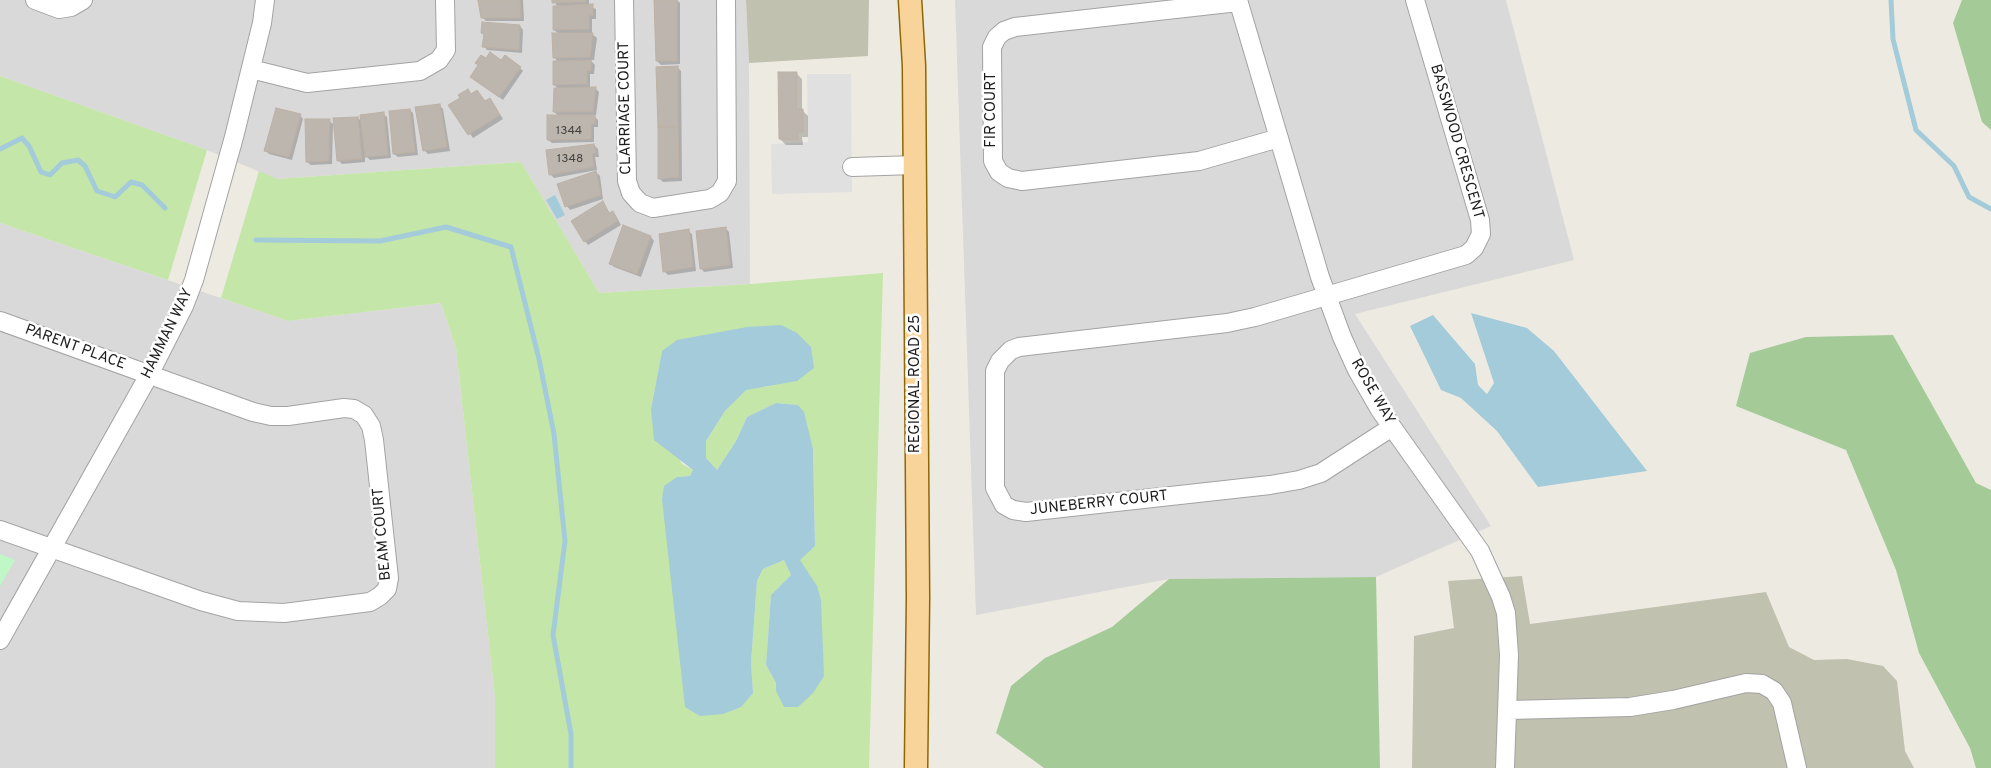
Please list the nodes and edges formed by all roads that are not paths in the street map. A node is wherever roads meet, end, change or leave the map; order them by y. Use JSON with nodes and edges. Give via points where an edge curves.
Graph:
{"nodes":[{"id":1,"x":35,"y":0,"type":"edge"},
{"id":2,"x":82,"y":0,"type":"edge"},
{"id":3,"x":266,"y":0,"type":"edge"},
{"id":4,"x":445,"y":0,"type":"edge"},
{"id":5,"x":624,"y":0,"type":"edge"},
{"id":6,"x":726,"y":0,"type":"edge"},
{"id":7,"x":910,"y":0,"type":"edge"},
{"id":8,"x":1414,"y":0,"type":"edge"},
{"id":9,"x":1238,"y":1,"type":"edge"},
{"id":10,"x":252,"y":69,"type":"junction"},
{"id":11,"x":1279,"y":138,"type":"junction"},
{"id":12,"x":914,"y":165,"type":"junction"},
{"id":13,"x":852,"y":166,"type":"dead end"},
{"id":14,"x":1326,"y":296,"type":"junction"},
{"id":15,"x":0,"y":321,"type":"edge"},
{"id":16,"x":149,"y":375,"type":"junction"},
{"id":17,"x":1392,"y":427,"type":"junction"},
{"id":18,"x":0,"y":530,"type":"edge"},
{"id":19,"x":53,"y":548,"type":"junction"},
{"id":20,"x":0,"y":640,"type":"edge"},
{"id":21,"x":1508,"y":710,"type":"junction"},
{"id":22,"x":916,"y":768,"type":"edge"},
{"id":23,"x":1505,"y":768,"type":"edge"},
{"id":24,"x":1797,"y":768,"type":"edge"}],
"edges":[{"from":1,"to":2,"type":"street","via":[[59,9]]},
{"from":3,"to":10,"type":"street","name":"HAMMAN WAY"},
{"from":4,"to":10,"type":"street","via":[[446,50],[439,60],[420,71],[307,83]]},
{"from":5,"to":6,"type":"street","name":"CLARRIAGE COURT","via":[[627,181],[631,193],[640,203],[653,208],[710,199],[720,193],[727,181]]},
{"from":7,"to":12,"type":"main road","name":"REGIONAL ROAD 25"},
{"from":8,"to":14,"type":"street","name":"BASSWOOD CRESCENT","via":[[1480,220],[1481,234],[1466,255]]},
{"from":9,"to":11,"type":"street","name":"ROSE WAY"},
{"from":9,"to":11,"type":"street","name":"FIR COURT","via":[[1015,27],[1004,31],[992,47],[992,161],[999,172],[1022,181],[1199,161]]},
{"from":10,"to":16,"type":"street","name":"HAMMAN WAY","via":[[194,280]]},
{"from":11,"to":14,"type":"street","name":"ROSE WAY"},
{"from":12,"to":13,"type":"street"},
{"from":12,"to":22,"type":"main road","name":"REGIONAL ROAD 25","via":[[918,598]]},
{"from":14,"to":17,"type":"street","name":"ROSE WAY","via":[[1357,370]]},
{"from":14,"to":17,"type":"street","name":"JUNEBERRY COURT","via":[[1255,318],[1227,323],[1011,350],[995,371],[998,497],[1013,510],[1026,512],[1299,480],[1320,473]]},
{"from":15,"to":16,"type":"street","name":"PARENT PLACE"},
{"from":16,"to":19,"type":"street","name":"HAMMAN WAY"},
{"from":16,"to":19,"type":"street","name":"BEAM COURT","via":[[271,416],[344,408],[364,415],[372,426],[374,440],[389,578],[387,589],[370,602],[357,604],[284,613],[238,611]]},
{"from":17,"to":21,"type":"street","name":"ROSE WAY","via":[[1480,551],[1496,581],[1508,629]]},
{"from":18,"to":19,"type":"street"},
{"from":19,"to":20,"type":"street","name":"HAMMAN WAY"},
{"from":21,"to":23,"type":"street","name":"ROSE WAY"},
{"from":21,"to":24,"type":"street","via":[[1630,706],[1746,684],[1762,684],[1774,691],[1782,703]]}]}
